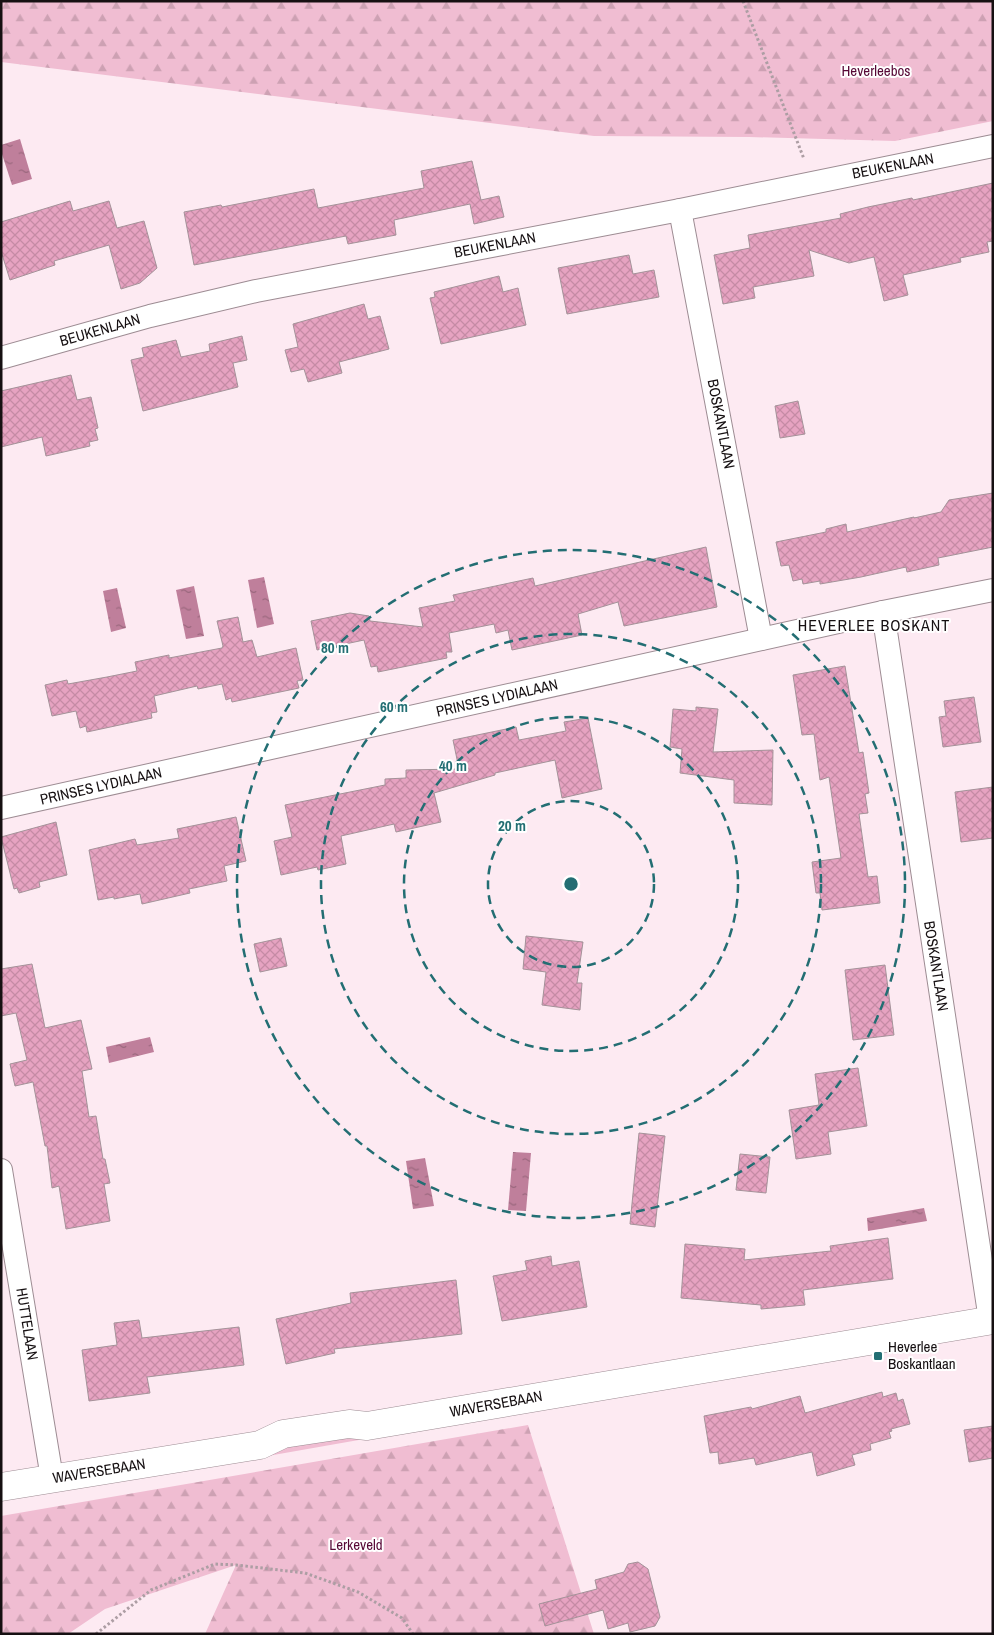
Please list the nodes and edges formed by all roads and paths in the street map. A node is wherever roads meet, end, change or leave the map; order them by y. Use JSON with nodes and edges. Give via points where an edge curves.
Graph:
{"nodes":[{"id":1,"x":743,"y":1,"type":"edge"},
{"id":2,"x":993,"y":146,"type":"edge"},
{"id":3,"x":813,"y":182,"type":"junction"},
{"id":4,"x":680,"y":210,"type":"junction"},
{"id":5,"x":1,"y":358,"type":"edge"},
{"id":6,"x":993,"y":590,"type":"edge"},
{"id":7,"x":883,"y":612,"type":"junction"},
{"id":8,"x":762,"y":638,"type":"junction"},
{"id":9,"x":1,"y":808,"type":"edge"},
{"id":10,"x":1,"y":1170,"type":"edge"},
{"id":11,"x":992,"y":1320,"type":"edge"},
{"id":12,"x":52,"y":1478,"type":"junction"},
{"id":13,"x":1,"y":1487,"type":"edge"},
{"id":14,"x":96,"y":1634,"type":"edge"},
{"id":15,"x":413,"y":1634,"type":"edge"}],
"edges":[{"from":1,"to":3,"type":"path"},
{"from":2,"to":3,"type":"street","name":"BEUKENLAAN"},
{"from":3,"to":4,"type":"street","name":"BEUKENLAAN"},
{"from":4,"to":5,"type":"street","name":"BEUKENLAAN","via":[[256,291],[150,316]]},
{"from":4,"to":8,"type":"street","name":"BOSKANTLAAN"},
{"from":6,"to":7,"type":"street","name":"PRINSES LYDIALAAN"},
{"from":7,"to":8,"type":"street","name":"PRINSES LYDIALAAN"},
{"from":7,"to":11,"type":"street","name":"BOSKANTLAAN"},
{"from":8,"to":9,"type":"street","name":"PRINSES LYDIALAAN"},
{"from":10,"to":12,"type":"street","name":"HUTTELAAN"},
{"from":11,"to":12,"type":"street","name":"WAVERSEBAAN","via":[[367,1426],[349,1424],[284,1434],[260,1445]]},
{"from":12,"to":13,"type":"street","name":"WAVERSEBAAN"},
{"from":14,"to":15,"type":"path","via":[[151,1590],[215,1564],[305,1573],[358,1592],[402,1618]]}]}
